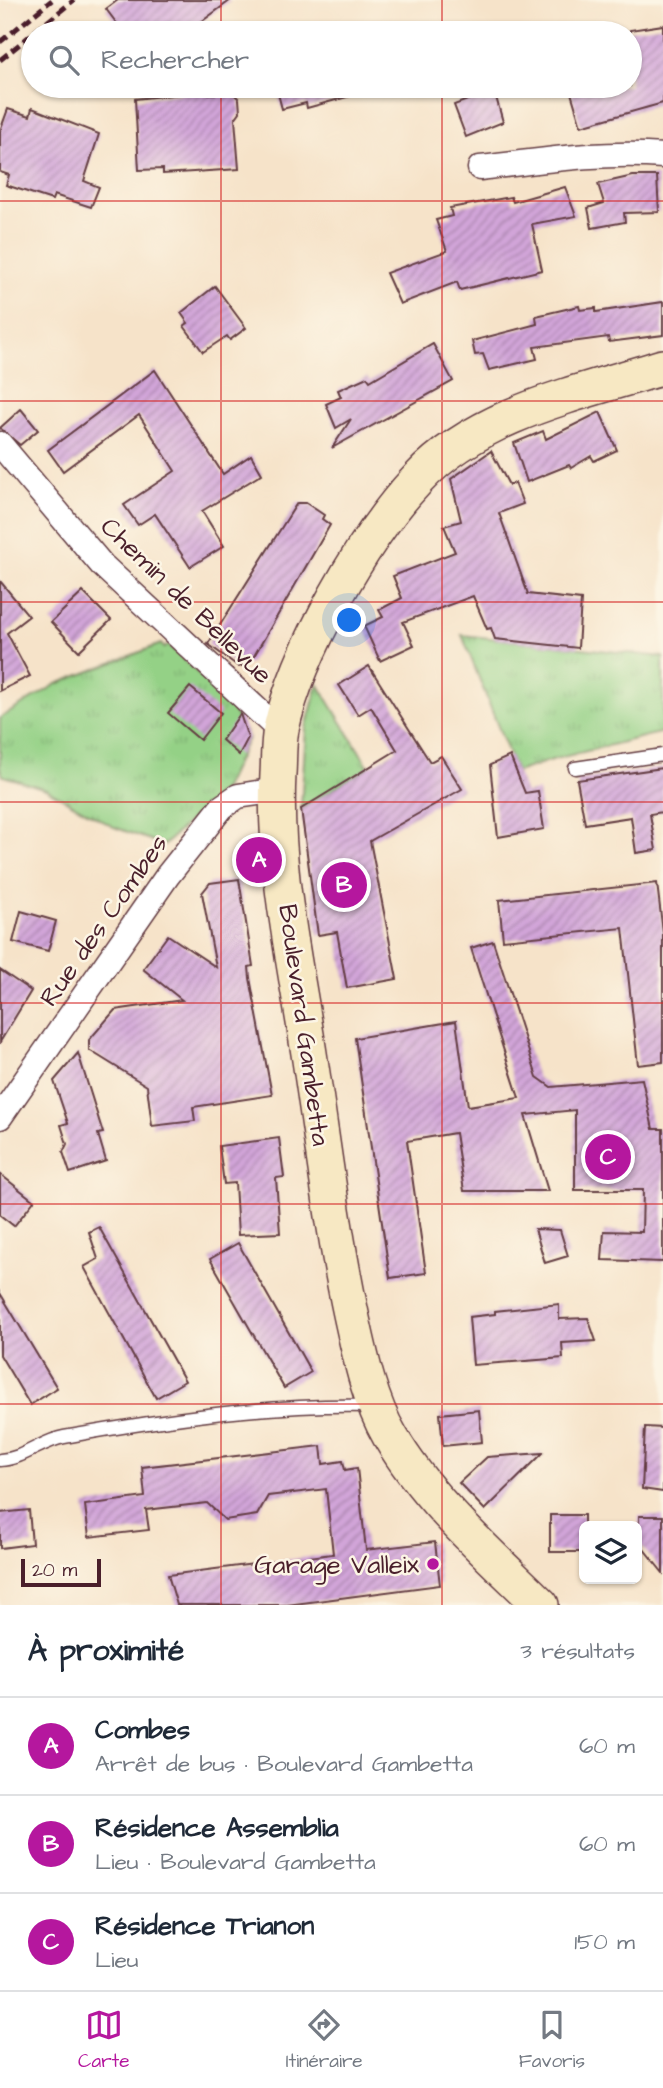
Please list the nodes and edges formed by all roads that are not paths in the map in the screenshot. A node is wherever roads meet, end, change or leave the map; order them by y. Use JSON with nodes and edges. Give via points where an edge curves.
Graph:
{"nodes":[{"id":1,"x":663,"y":156,"type":"edge"},
{"id":2,"x":480,"y":168,"type":"dead end"},
{"id":3,"x":663,"y":367,"type":"edge"},
{"id":4,"x":0,"y":444,"type":"edge"},
{"id":5,"x":281,"y":732,"type":"junction"},
{"id":6,"x":663,"y":755,"type":"edge"},
{"id":7,"x":575,"y":768,"type":"dead end"},
{"id":8,"x":277,"y":790,"type":"junction"},
{"id":9,"x":0,"y":1117,"type":"edge"},
{"id":10,"x":377,"y":1406,"type":"junction"},
{"id":11,"x":0,"y":1460,"type":"edge"},
{"id":12,"x":541,"y":1605,"type":"edge"}],
"edges":[{"from":1,"to":2,"type":"street","via":[[556,159]]},
{"from":3,"to":5,"type":"main road","name":"Boulevard Gambetta","via":[[522,412],[463,442],[420,475],[384,518],[344,581],[312,645]]},
{"from":4,"to":5,"type":"street","name":"Chemin de Bellevue","via":[[102,565]]},
{"from":5,"to":8,"type":"main road","name":"Boulevard Gambetta"},
{"from":6,"to":7,"type":"lane"},
{"from":8,"to":9,"type":"street","name":"Rue des Combes","via":[[238,796],[222,807],[168,875]]},
{"from":8,"to":10,"type":"main road","name":"Boulevard Gambetta","via":[[283,878],[342,1272],[360,1356]]},
{"from":10,"to":11,"type":"lane","via":[[328,1405],[121,1427],[52,1439],[13,1460]]},
{"from":10,"to":12,"type":"main road","name":"Boulevard Gambetta","via":[[405,1459]]}]}
